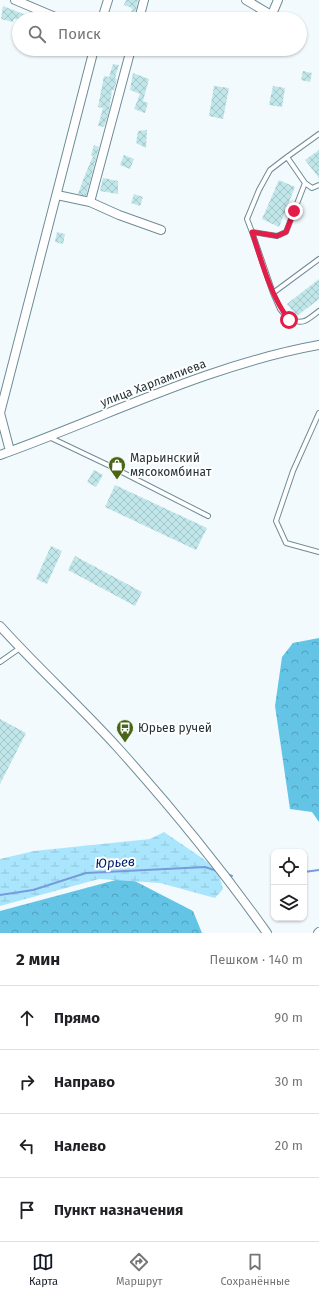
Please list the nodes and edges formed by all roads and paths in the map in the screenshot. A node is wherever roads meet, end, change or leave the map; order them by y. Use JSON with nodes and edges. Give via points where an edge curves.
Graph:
{"nodes":[{"id":1,"x":15,"y":0,"type":"edge"},
{"id":2,"x":108,"y":0,"type":"edge"},
{"id":3,"x":144,"y":0,"type":"edge"},
{"id":4,"x":246,"y":0,"type":"edge"},
{"id":5,"x":278,"y":0,"type":"edge"},
{"id":6,"x":43,"y":12,"type":"edge"},
{"id":7,"x":104,"y":12,"type":"edge"},
{"id":8,"x":141,"y":12,"type":"edge"},
{"id":9,"x":264,"y":12,"type":"edge"},
{"id":10,"x":273,"y":12,"type":"edge"},
{"id":11,"x":92,"y":56,"type":"edge"},
{"id":12,"x":129,"y":56,"type":"edge"},
{"id":13,"x":319,"y":134,"type":"edge"},
{"id":14,"x":287,"y":157,"type":"junction"},
{"id":15,"x":305,"y":183,"type":"junction"},
{"id":16,"x":319,"y":185,"type":"edge"},
{"id":17,"x":57,"y":195,"type":"junction"},
{"id":18,"x":90,"y":202,"type":"junction"},
{"id":19,"x":161,"y":230,"type":"dead end"},
{"id":20,"x":252,"y":232,"type":"junction"},
{"id":21,"x":319,"y":259,"type":"edge"},
{"id":22,"x":273,"y":293,"type":"junction"},
{"id":23,"x":319,"y":311,"type":"edge"},
{"id":24,"x":319,"y":345,"type":"edge"},
{"id":25,"x":319,"y":413,"type":"edge"},
{"id":26,"x":48,"y":436,"type":"junction"},
{"id":27,"x":10,"y":451,"type":"junction"},
{"id":28,"x":0,"y":455,"type":"edge"},
{"id":29,"x":208,"y":516,"type":"dead end"},
{"id":30,"x":319,"y":552,"type":"edge"},
{"id":31,"x":0,"y":626,"type":"edge"},
{"id":32,"x":20,"y":648,"type":"junction"},
{"id":33,"x":0,"y":662,"type":"edge"},
{"id":34,"x":267,"y":933,"type":"edge"}],
"edges":[{"from":1,"to":6,"type":"street"},
{"from":2,"to":7,"type":"street"},
{"from":3,"to":8,"type":"street"},
{"from":4,"to":9,"type":"street"},
{"from":5,"to":10,"type":"street"},
{"from":11,"to":17,"type":"street"},
{"from":12,"to":18,"type":"street"},
{"from":13,"to":14,"type":"lane"},
{"from":14,"to":15,"type":"lane"},
{"from":14,"to":20,"type":"lane","via":[[270,170],[259,190],[247,220]]},
{"from":15,"to":16,"type":"lane","via":[[312,188]]},
{"from":15,"to":20,"type":"lane","via":[[286,232],[277,236]]},
{"from":17,"to":18,"type":"street"},
{"from":17,"to":27,"type":"street","via":[[0,414]]},
{"from":18,"to":19,"type":"street"},
{"from":20,"to":22,"type":"lane"},
{"from":21,"to":22,"type":"lane"},
{"from":22,"to":23,"type":"lane","via":[[289,320],[305,322]]},
{"from":24,"to":26,"type":"street","name":"улица Харлампиева","via":[[206,374]]},
{"from":25,"to":30,"type":"lane","via":[[293,471],[276,521],[286,543]]},
{"from":26,"to":27,"type":"street","name":"улица Харлампиева"},
{"from":26,"to":29,"type":"lane"},
{"from":27,"to":28,"type":"street","name":"улица Харлампиева"},
{"from":31,"to":32,"type":"street"},
{"from":32,"to":33,"type":"lane"},
{"from":32,"to":34,"type":"street","via":[[118,748],[167,804]]}]}
